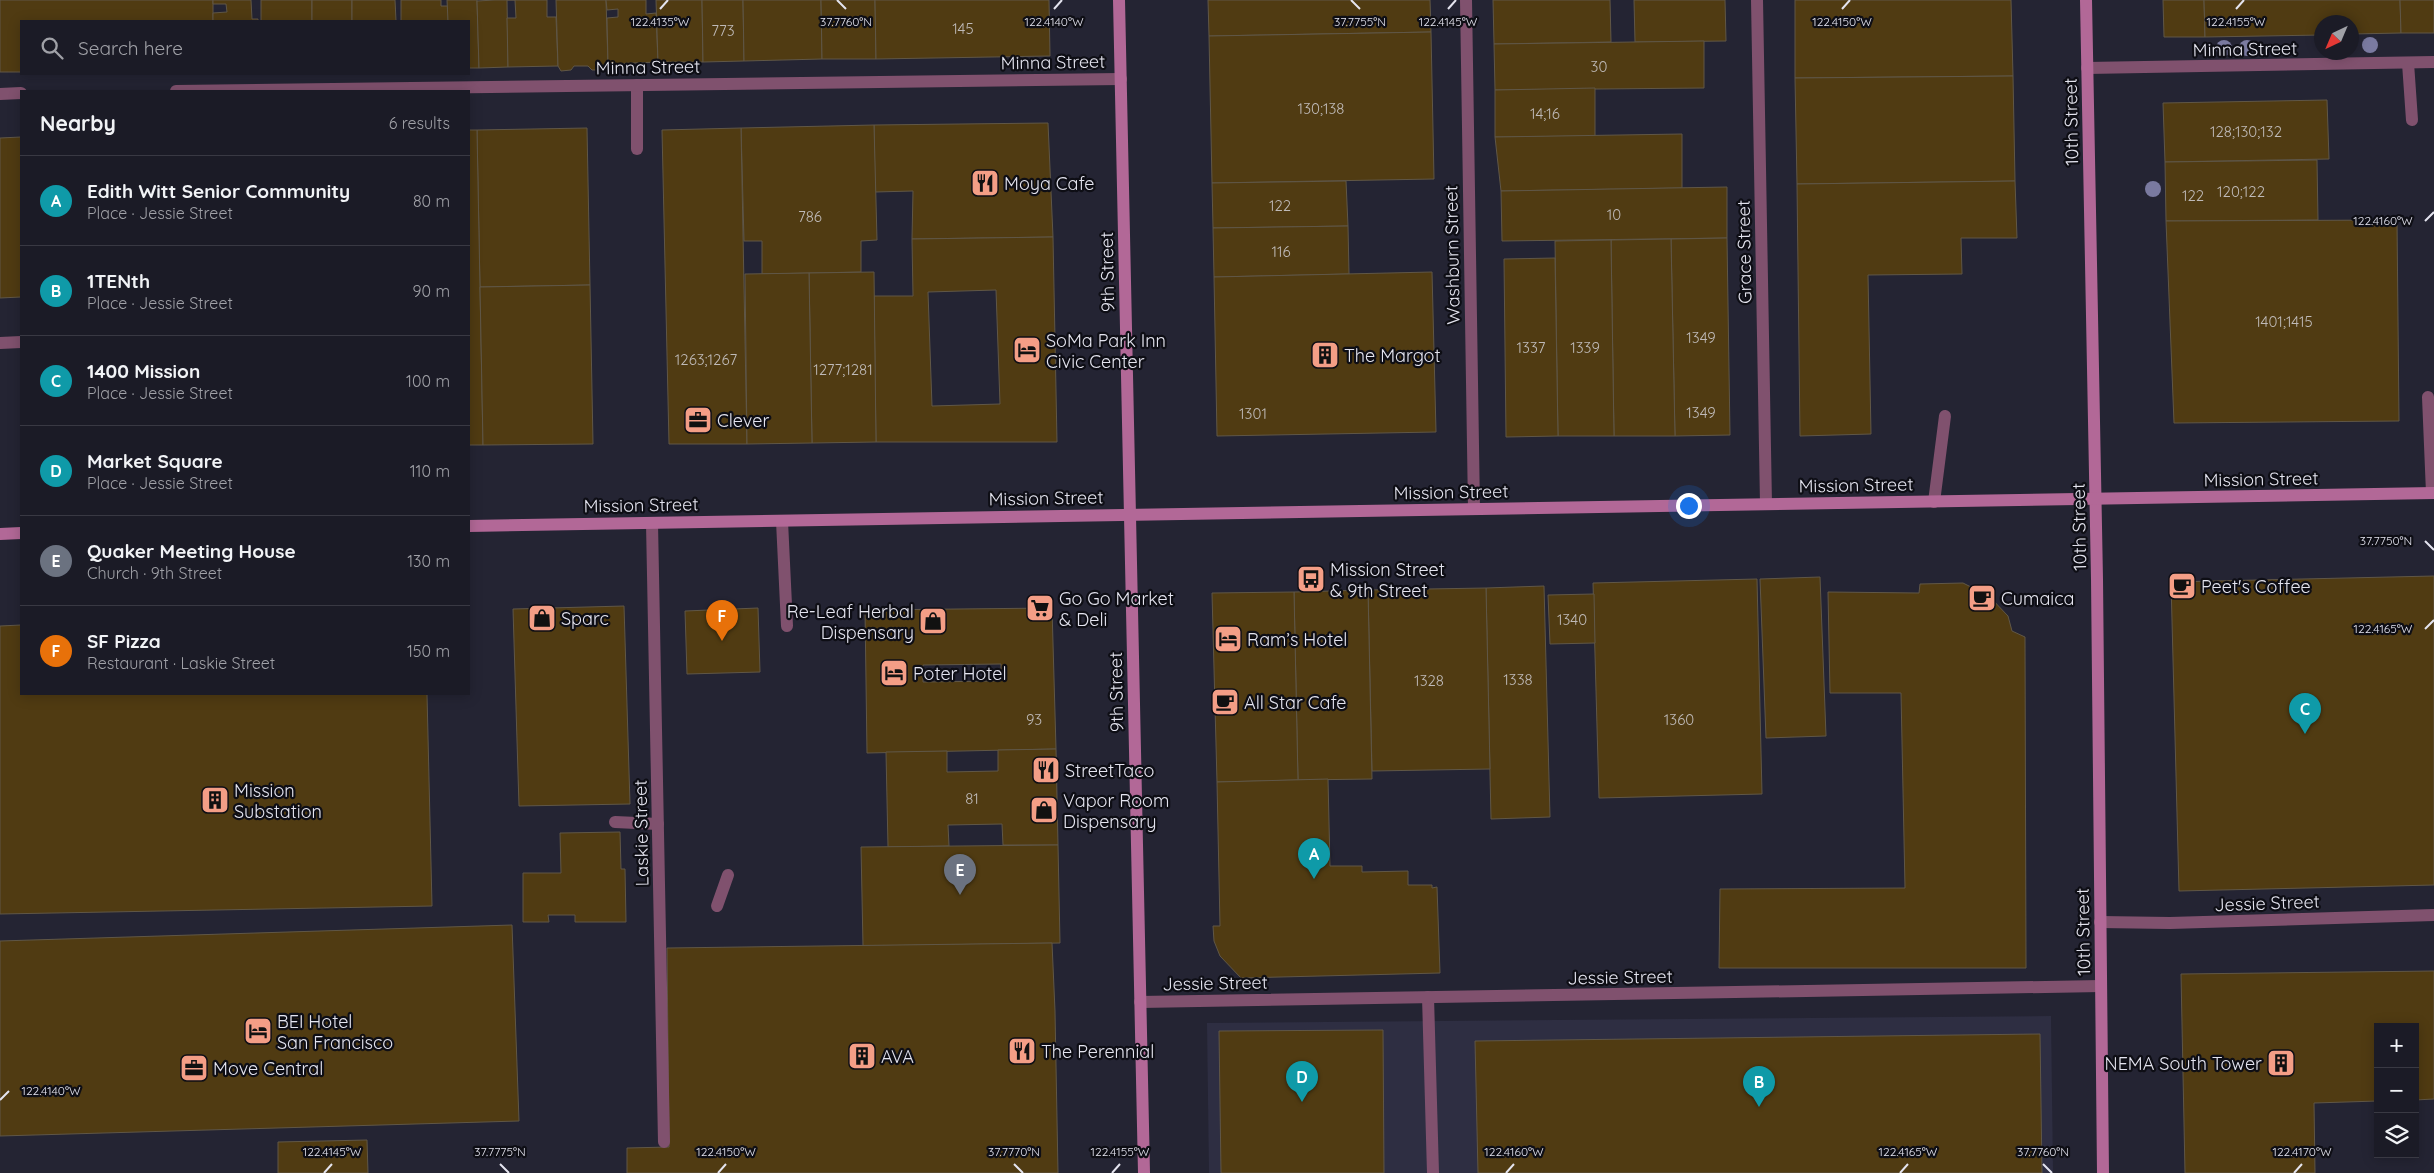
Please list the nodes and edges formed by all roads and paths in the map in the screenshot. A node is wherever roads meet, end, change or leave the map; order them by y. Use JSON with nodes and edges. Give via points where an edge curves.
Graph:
{"nodes":[{"id":1,"x":1119,"y":0,"type":"edge"},
{"id":2,"x":1466,"y":0,"type":"edge"},
{"id":3,"x":1757,"y":0,"type":"edge"},
{"id":4,"x":2086,"y":0,"type":"edge"},
{"id":5,"x":2408,"y":62,"type":"junction"},
{"id":6,"x":2434,"y":62,"type":"edge"},
{"id":7,"x":2087,"y":68,"type":"junction"},
{"id":8,"x":1121,"y":79,"type":"junction"},
{"id":9,"x":637,"y":85,"type":"junction"},
{"id":10,"x":253,"y":90,"type":"edge"},
{"id":11,"x":20,"y":93,"type":"edge"},
{"id":12,"x":0,"y":94,"type":"edge"},
{"id":13,"x":2412,"y":120,"type":"dead end"},
{"id":14,"x":637,"y":149,"type":"dead end"},
{"id":15,"x":0,"y":342,"type":"edge"},
{"id":16,"x":20,"y":342,"type":"edge"},
{"id":17,"x":2428,"y":397,"type":"dead end"},
{"id":18,"x":1945,"y":416,"type":"dead end"},
{"id":19,"x":2433,"y":493,"type":"edge"},
{"id":20,"x":2096,"y":499,"type":"junction"},
{"id":21,"x":1934,"y":502,"type":"junction"},
{"id":22,"x":1766,"y":504,"type":"junction"},
{"id":23,"x":1474,"y":509,"type":"junction"},
{"id":24,"x":1130,"y":515,"type":"junction"},
{"id":25,"x":782,"y":521,"type":"junction"},
{"id":26,"x":652,"y":523,"type":"junction"},
{"id":27,"x":470,"y":526,"type":"edge"},
{"id":28,"x":20,"y":533,"type":"edge"},
{"id":29,"x":0,"y":534,"type":"edge"},
{"id":30,"x":787,"y":626,"type":"dead end"},
{"id":31,"x":616,"y":822,"type":"dead end"},
{"id":32,"x":658,"y":824,"type":"junction"},
{"id":33,"x":728,"y":875,"type":"dead end"},
{"id":34,"x":716,"y":906,"type":"dead end"},
{"id":35,"x":2434,"y":915,"type":"edge"},
{"id":36,"x":2100,"y":922,"type":"junction"},
{"id":37,"x":2101,"y":986,"type":"junction"},
{"id":38,"x":1428,"y":997,"type":"junction"},
{"id":39,"x":1140,"y":1002,"type":"junction"},
{"id":40,"x":664,"y":1142,"type":"dead end"},
{"id":41,"x":1144,"y":1173,"type":"edge"},
{"id":42,"x":1433,"y":1173,"type":"edge"},
{"id":43,"x":2103,"y":1173,"type":"edge"}],
"edges":[{"from":1,"to":8,"type":"main road","name":"9th Street"},
{"from":2,"to":23,"type":"street","name":"Washburn Street"},
{"from":3,"to":22,"type":"street","name":"Grace Street"},
{"from":4,"to":7,"type":"main road","name":"10th Street"},
{"from":5,"to":6,"type":"street","name":"Minna Street"},
{"from":5,"to":7,"type":"street","name":"Minna Street"},
{"from":5,"to":13,"type":"street"},
{"from":7,"to":20,"type":"main road","name":"10th Street"},
{"from":8,"to":9,"type":"street","name":"Minna Street"},
{"from":8,"to":24,"type":"main road","name":"9th Street"},
{"from":9,"to":10,"type":"street","name":"Minna Street"},
{"from":9,"to":14,"type":"street"},
{"from":11,"to":12,"type":"street"},
{"from":15,"to":16,"type":"street"},
{"from":17,"to":19,"type":"street"},
{"from":18,"to":21,"type":"street"},
{"from":19,"to":20,"type":"main road","name":"Mission Street"},
{"from":20,"to":21,"type":"main road","name":"Mission Street"},
{"from":20,"to":36,"type":"main road","name":"10th Street"},
{"from":21,"to":22,"type":"main road","name":"Mission Street"},
{"from":22,"to":23,"type":"main road","name":"Mission Street"},
{"from":23,"to":24,"type":"main road","name":"Mission Street"},
{"from":24,"to":25,"type":"main road","name":"Mission Street"},
{"from":24,"to":39,"type":"main road","name":"9th Street"},
{"from":25,"to":26,"type":"main road","name":"Mission Street"},
{"from":25,"to":30,"type":"street"},
{"from":26,"to":27,"type":"main road","name":"Mission Street"},
{"from":26,"to":32,"type":"street","name":"Laskie Street"},
{"from":28,"to":29,"type":"main road"},
{"from":31,"to":32,"type":"street"},
{"from":32,"to":40,"type":"street","name":"Laskie Street"},
{"from":33,"to":34,"type":"street"},
{"from":35,"to":36,"type":"street","name":"Jessie Street"},
{"from":36,"to":37,"type":"main road","name":"10th Street"},
{"from":37,"to":38,"type":"street","name":"Jessie Street"},
{"from":37,"to":43,"type":"main road","name":"10th Street"},
{"from":38,"to":39,"type":"street","name":"Jessie Street"},
{"from":38,"to":42,"type":"street"},
{"from":39,"to":41,"type":"main road","name":"9th Street"}]}
